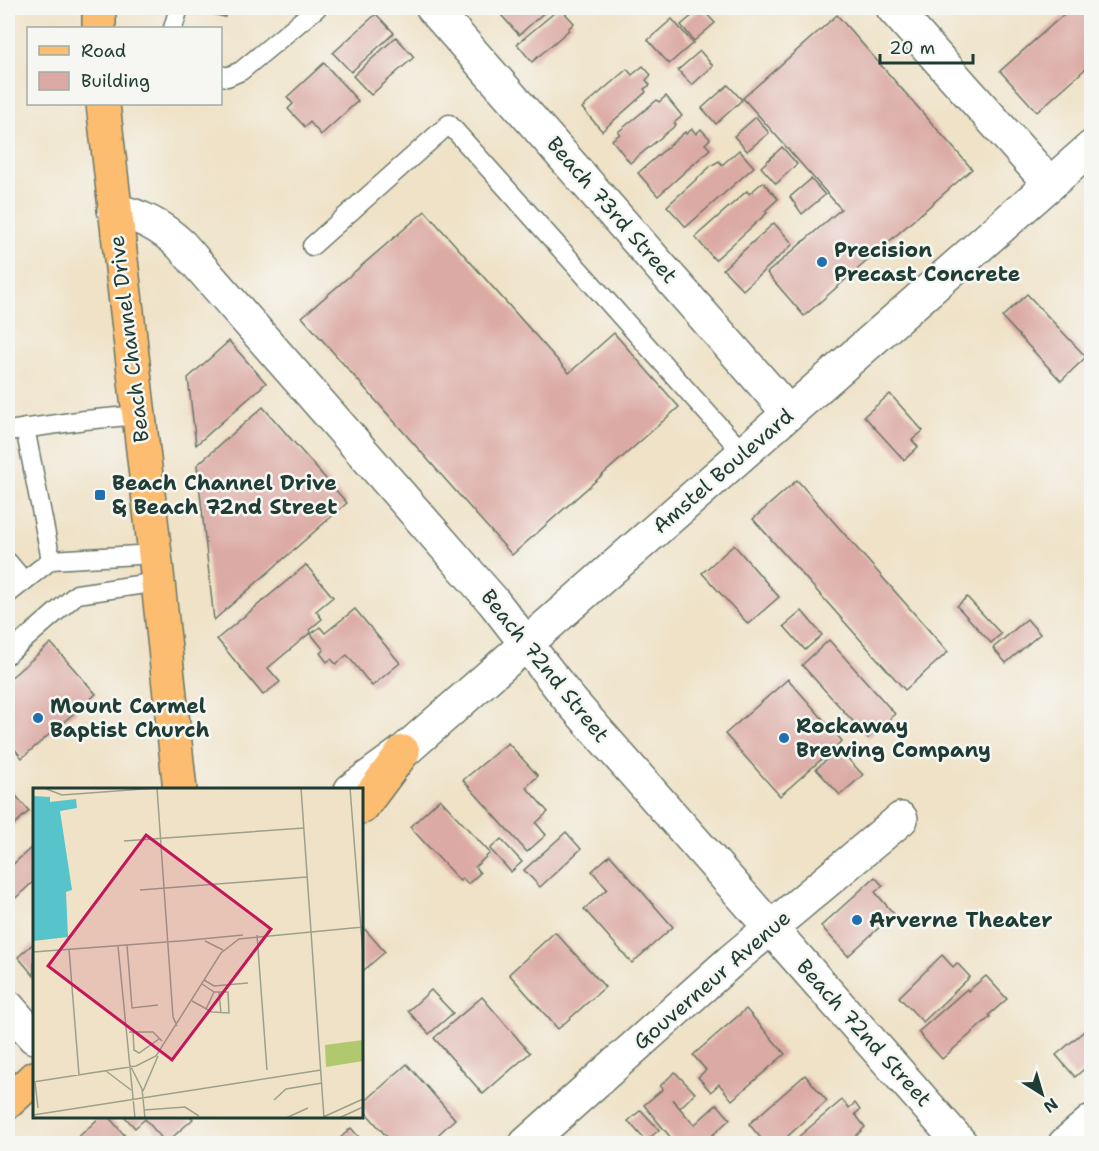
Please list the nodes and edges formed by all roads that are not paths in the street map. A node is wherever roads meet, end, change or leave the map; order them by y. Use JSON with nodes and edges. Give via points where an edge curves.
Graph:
{"nodes":[{"id":1,"x":99,"y":8,"type":"edge"},
{"id":2,"x":178,"y":8,"type":"edge"},
{"id":3,"x":317,"y":8,"type":"edge"},
{"id":4,"x":433,"y":8,"type":"edge"},
{"id":5,"x":893,"y":8,"type":"edge"},
{"id":6,"x":99,"y":27,"type":"edge"},
{"id":7,"x":174,"y":27,"type":"edge"},
{"id":8,"x":222,"y":76,"type":"edge"},
{"id":9,"x":103,"y":105,"type":"edge"},
{"id":10,"x":1092,"y":147,"type":"edge"},
{"id":11,"x":1050,"y":184,"type":"junction"},
{"id":12,"x":114,"y":210,"type":"junction"},
{"id":13,"x":312,"y":246,"type":"dead end"},
{"id":14,"x":789,"y":413,"type":"junction"},
{"id":15,"x":139,"y":415,"type":"junction"},
{"id":16,"x":16,"y":429,"type":"edge"},
{"id":17,"x":744,"y":453,"type":"junction"},
{"id":18,"x":51,"y":560,"type":"junction"},
{"id":19,"x":8,"y":562,"type":"edge"},
{"id":20,"x":157,"y":568,"type":"junction"},
{"id":21,"x":24,"y":581,"type":"junction"},
{"id":22,"x":8,"y":594,"type":"edge"},
{"id":23,"x":526,"y":644,"type":"junction"},
{"id":24,"x":8,"y":654,"type":"edge"},
{"id":25,"x":403,"y":752,"type":"junction"},
{"id":26,"x":180,"y":788,"type":"edge"},
{"id":27,"x":352,"y":788,"type":"edge"},
{"id":28,"x":363,"y":806,"type":"edge"},
{"id":29,"x":901,"y":819,"type":"dead end"},
{"id":30,"x":771,"y":928,"type":"junction"},
{"id":31,"x":8,"y":1007,"type":"edge"},
{"id":32,"x":33,"y":1036,"type":"edge"},
{"id":33,"x":33,"y":1079,"type":"edge"},
{"id":34,"x":8,"y":1102,"type":"edge"},
{"id":35,"x":1092,"y":1121,"type":"edge"},
{"id":36,"x":526,"y":1143,"type":"edge"},
{"id":37,"x":961,"y":1143,"type":"edge"},
{"id":38,"x":1065,"y":1143,"type":"edge"}],
"edges":[{"from":1,"to":6,"type":"main road"},
{"from":2,"to":7,"type":"lane"},
{"from":3,"to":8,"type":"lane","via":[[241,71]]},
{"from":4,"to":14,"type":"street","name":"Beach 73rd Street"},
{"from":5,"to":11,"type":"street"},
{"from":9,"to":12,"type":"main road","name":"Beach Channel Drive"},
{"from":10,"to":11,"type":"street","name":"Amstel Boulevard"},
{"from":11,"to":14,"type":"street","name":"Amstel Boulevard"},
{"from":12,"to":15,"type":"main road","name":"Beach Channel Drive"},
{"from":12,"to":23,"type":"street","name":"Beach 72nd Street","via":[[150,221],[181,245],[493,601]]},
{"from":13,"to":17,"type":"lane","via":[[449,124]]},
{"from":14,"to":17,"type":"street","name":"Amstel Boulevard"},
{"from":15,"to":16,"type":"lane"},
{"from":15,"to":20,"type":"main road","name":"Beach Channel Drive"},
{"from":16,"to":18,"type":"lane"},
{"from":17,"to":23,"type":"street","name":"Amstel Boulevard"},
{"from":18,"to":20,"type":"lane"},
{"from":18,"to":21,"type":"lane"},
{"from":19,"to":21,"type":"lane"},
{"from":20,"to":24,"type":"lane","via":[[77,594]]},
{"from":20,"to":26,"type":"main road","name":"Beach Channel Drive"},
{"from":21,"to":22,"type":"lane"},
{"from":23,"to":25,"type":"street","name":"Amstel Boulevard"},
{"from":23,"to":30,"type":"street","name":"Beach 72nd Street","via":[[569,699]]},
{"from":25,"to":27,"type":"street","name":"Amstel Boulevard"},
{"from":25,"to":28,"type":"main road"},
{"from":29,"to":30,"type":"street","name":"Gouverneur Avenue"},
{"from":30,"to":36,"type":"street","name":"Gouverneur Avenue"},
{"from":30,"to":37,"type":"street","name":"Beach 72nd Street"},
{"from":31,"to":32,"type":"street"},
{"from":33,"to":34,"type":"main road"},
{"from":35,"to":38,"type":"street"}]}
